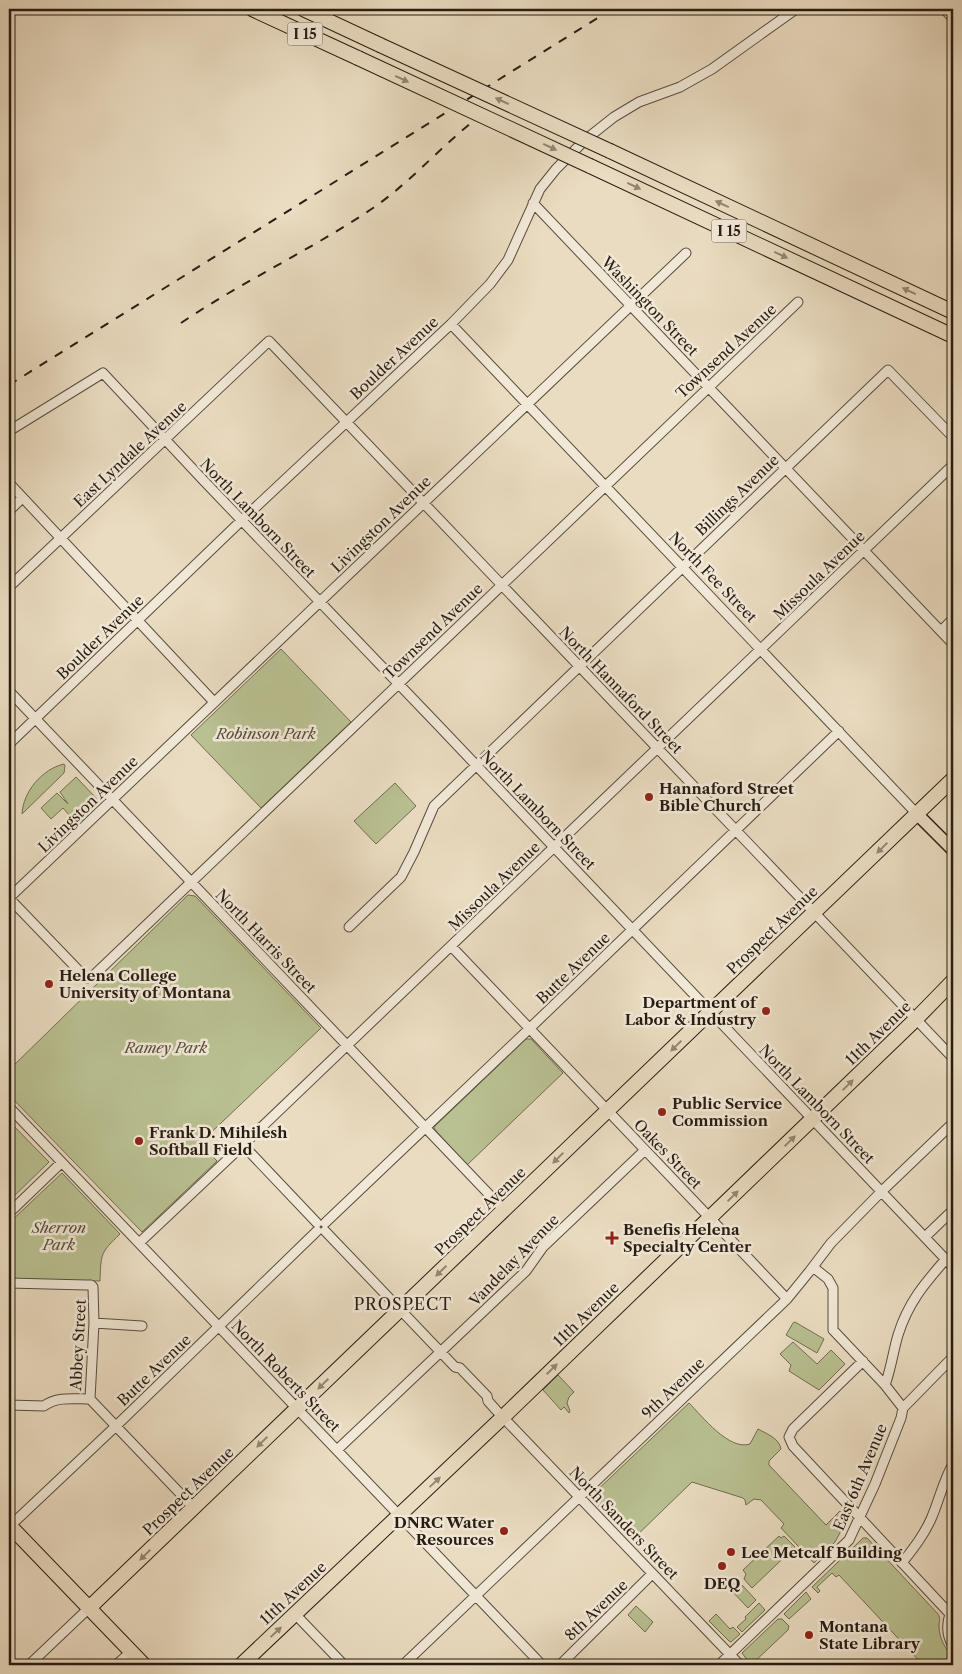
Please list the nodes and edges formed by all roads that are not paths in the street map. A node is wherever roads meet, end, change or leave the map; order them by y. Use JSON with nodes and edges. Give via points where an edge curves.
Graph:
{"nodes":[{"id":1,"x":13,"y":9,"type":"edge"},
{"id":2,"x":252,"y":9,"type":"edge"},
{"id":3,"x":303,"y":9,"type":"edge"},
{"id":4,"x":796,"y":9,"type":"edge"},
{"id":5,"x":944,"y":9,"type":"edge"},
{"id":6,"x":9,"y":13,"type":"edge"},
{"id":7,"x":953,"y":18,"type":"edge"},
{"id":8,"x":533,"y":203,"type":"junction"},
{"id":9,"x":686,"y":253,"type":"dead end"},
{"id":10,"x":798,"y":302,"type":"dead end"},
{"id":11,"x":631,"y":306,"type":"junction"},
{"id":12,"x":953,"y":312,"type":"edge"},
{"id":13,"x":910,"y":316,"type":"junction"},
{"id":14,"x":451,"y":324,"type":"junction"},
{"id":15,"x":953,"y":336,"type":"edge"},
{"id":16,"x":269,"y":341,"type":"joint"},
{"id":17,"x":953,"y":347,"type":"edge"},
{"id":18,"x":708,"y":387,"type":"junction"},
{"id":19,"x":526,"y":404,"type":"junction"},
{"id":20,"x":346,"y":421,"type":"junction"},
{"id":21,"x":9,"y":431,"type":"edge"},
{"id":22,"x":953,"y":437,"type":"edge"},
{"id":23,"x":165,"y":440,"type":"junction"},
{"id":24,"x":953,"y":465,"type":"edge"},
{"id":25,"x":785,"y":468,"type":"junction"},
{"id":26,"x":9,"y":483,"type":"edge"},
{"id":27,"x":606,"y":486,"type":"junction"},
{"id":28,"x":22,"y":498,"type":"junction"},
{"id":29,"x":424,"y":503,"type":"junction"},
{"id":30,"x":9,"y":511,"type":"edge"},
{"id":31,"x":242,"y":520,"type":"junction"},
{"id":32,"x":61,"y":538,"type":"junction"},
{"id":33,"x":864,"y":551,"type":"junction"},
{"id":34,"x":683,"y":568,"type":"junction"},
{"id":35,"x":501,"y":584,"type":"junction"},
{"id":36,"x":9,"y":587,"type":"edge"},
{"id":37,"x":320,"y":602,"type":"junction"},
{"id":38,"x":953,"y":619,"type":"edge"},
{"id":39,"x":138,"y":620,"type":"junction"},
{"id":40,"x":941,"y":631,"type":"junction"},
{"id":41,"x":953,"y":644,"type":"edge"},
{"id":42,"x":761,"y":649,"type":"junction"},
{"id":43,"x":579,"y":666,"type":"junction"},
{"id":44,"x":398,"y":684,"type":"junction"},
{"id":45,"x":9,"y":691,"type":"edge"},
{"id":46,"x":214,"y":702,"type":"junction"},
{"id":47,"x":35,"y":718,"type":"junction"},
{"id":48,"x":839,"y":731,"type":"junction"},
{"id":49,"x":9,"y":744,"type":"edge"},
{"id":50,"x":658,"y":748,"type":"junction"},
{"id":51,"x":476,"y":766,"type":"junction"},
{"id":52,"x":953,"y":779,"type":"edge"},
{"id":53,"x":112,"y":800,"type":"junction"},
{"id":54,"x":917,"y":814,"type":"junction"},
{"id":55,"x":735,"y":830,"type":"junction"},
{"id":56,"x":554,"y":847,"type":"junction"},
{"id":57,"x":953,"y":850,"type":"edge"},
{"id":58,"x":191,"y":882,"type":"junction"},
{"id":59,"x":9,"y":898,"type":"edge"},
{"id":60,"x":814,"y":912,"type":"junction"},
{"id":61,"x":349,"y":927,"type":"dead end"},
{"id":62,"x":632,"y":930,"type":"junction"},
{"id":63,"x":451,"y":946,"type":"junction"},
{"id":64,"x":953,"y":983,"type":"edge"},
{"id":65,"x":711,"y":1012,"type":"junction"},
{"id":66,"x":916,"y":1020,"type":"junction"},
{"id":67,"x":530,"y":1029,"type":"junction"},
{"id":68,"x":347,"y":1045,"type":"junction"},
{"id":69,"x":953,"y":1058,"type":"edge"},
{"id":70,"x":9,"y":1107,"type":"edge"},
{"id":71,"x":608,"y":1111,"type":"junction"},
{"id":72,"x":813,"y":1119,"type":"junction"},
{"id":73,"x":953,"y":1123,"type":"edge"},
{"id":74,"x":426,"y":1128,"type":"junction"},
{"id":75,"x":243,"y":1145,"type":"junction"},
{"id":76,"x":645,"y":1150,"type":"junction"},
{"id":77,"x":61,"y":1163,"type":"junction"},
{"id":78,"x":882,"y":1191,"type":"junction"},
{"id":79,"x":504,"y":1210,"type":"junction"},
{"id":80,"x":953,"y":1210,"type":"edge"},
{"id":81,"x":9,"y":1213,"type":"edge"},
{"id":82,"x":710,"y":1218,"type":"junction"},
{"id":83,"x":321,"y":1227,"type":"junction"},
{"id":84,"x":925,"y":1237,"type":"junction"},
{"id":85,"x":139,"y":1243,"type":"junction"},
{"id":86,"x":946,"y":1259,"type":"junction"},
{"id":87,"x":813,"y":1266,"type":"junction"},
{"id":88,"x":953,"y":1267,"type":"edge"},
{"id":89,"x":9,"y":1283,"type":"edge"},
{"id":90,"x":787,"y":1299,"type":"junction"},
{"id":91,"x":401,"y":1309,"type":"junction"},
{"id":92,"x":94,"y":1323,"type":"junction"},
{"id":93,"x":142,"y":1326,"type":"dead end"},
{"id":94,"x":218,"y":1326,"type":"junction"},
{"id":95,"x":440,"y":1351,"type":"junction"},
{"id":96,"x":953,"y":1357,"type":"edge"},
{"id":97,"x":863,"y":1361,"type":"junction"},
{"id":98,"x":885,"y":1385,"type":"junction"},
{"id":99,"x":90,"y":1399,"type":"junction"},
{"id":100,"x":9,"y":1405,"type":"edge"},
{"id":101,"x":903,"y":1408,"type":"junction"},
{"id":102,"x":297,"y":1409,"type":"junction"},
{"id":103,"x":503,"y":1417,"type":"junction"},
{"id":104,"x":116,"y":1426,"type":"junction"},
{"id":105,"x":337,"y":1450,"type":"junction"},
{"id":106,"x":953,"y":1464,"type":"edge"},
{"id":107,"x":579,"y":1496,"type":"junction"},
{"id":108,"x":194,"y":1508,"type":"junction"},
{"id":109,"x":399,"y":1515,"type":"junction"},
{"id":110,"x":859,"y":1517,"type":"junction"},
{"id":111,"x":9,"y":1526,"type":"edge"},
{"id":112,"x":902,"y":1563,"type":"junction"},
{"id":113,"x":652,"y":1574,"type":"junction"},
{"id":114,"x":475,"y":1595,"type":"junction"},
{"id":115,"x":89,"y":1608,"type":"junction"},
{"id":116,"x":952,"y":1611,"type":"edge"},
{"id":117,"x":295,"y":1614,"type":"junction"},
{"id":118,"x":953,"y":1646,"type":"edge"},
{"id":119,"x":130,"y":1652,"type":"junction"},
{"id":120,"x":730,"y":1655,"type":"junction"},
{"id":121,"x":30,"y":1665,"type":"edge"},
{"id":122,"x":116,"y":1665,"type":"edge"},
{"id":123,"x":144,"y":1665,"type":"edge"},
{"id":124,"x":241,"y":1665,"type":"edge"},
{"id":125,"x":344,"y":1665,"type":"edge"},
{"id":126,"x":403,"y":1665,"type":"edge"},
{"id":127,"x":542,"y":1665,"type":"edge"},
{"id":128,"x":560,"y":1665,"type":"edge"},
{"id":129,"x":719,"y":1665,"type":"edge"},
{"id":130,"x":740,"y":1665,"type":"edge"}],
"edges":[{"from":1,"to":6,"type":"street"},
{"from":2,"to":13,"type":"highway","number":"I 15","one_way":true,"bridge":true},
{"from":12,"to":3,"type":"highway","number":"I 15","one_way":true,"bridge":true},
{"from":4,"to":8,"type":"street","name":"Boulder Avenue","via":[[712,69],[614,117],[584,140],[556,169]]},
{"from":5,"to":7,"type":"street"},
{"from":8,"to":11,"type":"street","name":"Washington Street"},
{"from":8,"to":14,"type":"street","name":"Boulder Avenue","via":[[508,260]]},
{"from":9,"to":11,"type":"street","name":"Livingston Avenue"},
{"from":10,"to":18,"type":"street","name":"Townsend Avenue"},
{"from":11,"to":18,"type":"street","name":"Washington Street"},
{"from":11,"to":19,"type":"street","name":"Livingston Avenue"},
{"from":13,"to":15,"type":"highway","number":"I 15"},
{"from":13,"to":17,"type":"highway"},
{"from":14,"to":19,"type":"street","name":"North Fee Street"},
{"from":14,"to":20,"type":"street","name":"Boulder Avenue"},
{"from":16,"to":20,"type":"street","name":"North Hannaford Street"},
{"from":16,"to":23,"type":"street","name":"East Lyndale Avenue"},
{"from":18,"to":25,"type":"street","name":"Washington Street"},
{"from":18,"to":27,"type":"street","name":"Townsend Avenue"},
{"from":19,"to":27,"type":"street","name":"North Fee Street"},
{"from":19,"to":29,"type":"street","name":"Livingston Avenue"},
{"from":20,"to":29,"type":"street","name":"North Hannaford Street"},
{"from":20,"to":31,"type":"street","name":"Boulder Avenue"},
{"from":21,"to":23,"type":"street","name":"North Lamborn Street","via":[[103,373]]},
{"from":22,"to":25,"type":"street","name":"Billings Avenue","via":[[888,370]]},
{"from":23,"to":31,"type":"street","name":"North Lamborn Street"},
{"from":23,"to":32,"type":"street","name":"East Lyndale Avenue"},
{"from":24,"to":33,"type":"street","name":"Missoula Avenue"},
{"from":25,"to":33,"type":"street","name":"Washington Street"},
{"from":25,"to":34,"type":"street","name":"Billings Avenue"},
{"from":26,"to":28,"type":"street"},
{"from":27,"to":34,"type":"street","name":"North Fee Street"},
{"from":27,"to":35,"type":"street","name":"Townsend Avenue"},
{"from":28,"to":30,"type":"street"},
{"from":28,"to":32,"type":"street"},
{"from":29,"to":35,"type":"street","name":"North Hannaford Street"},
{"from":29,"to":37,"type":"street","name":"Livingston Avenue"},
{"from":31,"to":37,"type":"street","name":"North Lamborn Street"},
{"from":31,"to":39,"type":"street","name":"Boulder Avenue"},
{"from":32,"to":36,"type":"street","name":"East Lyndale Avenue"},
{"from":32,"to":39,"type":"street"},
{"from":33,"to":40,"type":"street","name":"Washington Street"},
{"from":33,"to":42,"type":"street","name":"Missoula Avenue"},
{"from":34,"to":42,"type":"street","name":"North Fee Street"},
{"from":34,"to":43,"type":"street","name":"Billings Avenue"},
{"from":35,"to":43,"type":"street","name":"North Hannaford Street"},
{"from":35,"to":44,"type":"street","name":"Townsend Avenue"},
{"from":37,"to":44,"type":"street","name":"North Lamborn Street"},
{"from":37,"to":46,"type":"street","name":"Livingston Avenue"},
{"from":38,"to":40,"type":"street"},
{"from":39,"to":46,"type":"street"},
{"from":39,"to":47,"type":"street","name":"Boulder Avenue"},
{"from":40,"to":41,"type":"street","name":"Washington Street"},
{"from":42,"to":48,"type":"street","name":"North Fee Street"},
{"from":42,"to":50,"type":"street","name":"Missoula Avenue"},
{"from":43,"to":50,"type":"street","name":"North Hannaford Street"},
{"from":43,"to":51,"type":"street","name":"Billings Avenue"},
{"from":44,"to":51,"type":"street","name":"North Lamborn Street"},
{"from":44,"to":58,"type":"street","name":"Townsend Avenue"},
{"from":45,"to":47,"type":"street","name":"North Harris Street"},
{"from":46,"to":53,"type":"street","name":"Livingston Avenue"},
{"from":47,"to":49,"type":"street","name":"Boulder Avenue"},
{"from":47,"to":53,"type":"street","name":"North Harris Street"},
{"from":48,"to":54,"type":"street","name":"North Fee Street"},
{"from":48,"to":55,"type":"street","name":"Butte Avenue"},
{"from":50,"to":55,"type":"street","name":"North Hannaford Street"},
{"from":50,"to":56,"type":"street","name":"Missoula Avenue"},
{"from":51,"to":56,"type":"street","name":"North Lamborn Street"},
{"from":51,"to":61,"type":"street","name":"Billings Avenue","via":[[434,806],[401,878]]},
{"from":52,"to":54,"type":"highway","name":"Prospect Avenue"},
{"from":53,"to":58,"type":"street","name":"North Harris Street"},
{"from":53,"to":59,"type":"street","name":"Livingston Avenue"},
{"from":54,"to":57,"type":"main road","name":"North Fee Street"},
{"from":54,"to":60,"type":"highway","name":"Prospect Avenue","one_way":true},
{"from":55,"to":60,"type":"street","name":"North Hannaford Street"},
{"from":55,"to":62,"type":"street","name":"Butte Avenue"},
{"from":56,"to":62,"type":"street","name":"North Lamborn Street"},
{"from":56,"to":63,"type":"street","name":"Missoula Avenue"},
{"from":58,"to":59,"type":"street","name":"Townsend Avenue","via":[[93,976],[87,978]]},
{"from":58,"to":68,"type":"street","name":"North Harris Street"},
{"from":60,"to":65,"type":"highway","name":"Prospect Avenue"},
{"from":60,"to":66,"type":"street","name":"North Hannaford Street"},
{"from":62,"to":65,"type":"street","name":"North Lamborn Street"},
{"from":62,"to":67,"type":"street","name":"Butte Avenue"},
{"from":63,"to":67,"type":"street","name":"Oakes Street"},
{"from":63,"to":68,"type":"street","name":"Missoula Avenue"},
{"from":64,"to":66,"type":"highway","name":"11th Avenue"},
{"from":65,"to":71,"type":"highway","name":"Prospect Avenue","one_way":true},
{"from":65,"to":72,"type":"street","name":"North Lamborn Street"},
{"from":66,"to":69,"type":"street","name":"North Hannaford Street"},
{"from":72,"to":66,"type":"highway","name":"11th Avenue","one_way":true},
{"from":67,"to":71,"type":"street","name":"Oakes Street"},
{"from":67,"to":74,"type":"street","name":"Butte Avenue"},
{"from":68,"to":74,"type":"street","name":"North Harris Street"},
{"from":68,"to":75,"type":"street","name":"Missoula Avenue"},
{"from":70,"to":77,"type":"street","name":"North Roberts Street"},
{"from":71,"to":76,"type":"street","name":"Oakes Street"},
{"from":71,"to":79,"type":"highway","name":"Prospect Avenue","one_way":true},
{"from":72,"to":78,"type":"street","name":"North Lamborn Street"},
{"from":82,"to":72,"type":"highway","name":"11th Avenue","one_way":true},
{"from":73,"to":78,"type":"street","name":"9th Avenue"},
{"from":74,"to":79,"type":"street","name":"North Harris Street"},
{"from":74,"to":83,"type":"street","name":"Butte Avenue"},
{"from":75,"to":83,"type":"street","name":"North Sanders Street"},
{"from":75,"to":85,"type":"street","name":"Missoula Avenue"},
{"from":76,"to":82,"type":"street","name":"Oakes Street"},
{"from":76,"to":95,"type":"street","name":"Vandelay Avenue","via":[[543,1247],[526,1271]]},
{"from":77,"to":81,"type":"street"},
{"from":77,"to":85,"type":"street","name":"North Roberts Street"},
{"from":78,"to":84,"type":"street","name":"North Lamborn Street"},
{"from":78,"to":87,"type":"street","name":"9th Avenue"},
{"from":79,"to":91,"type":"highway","name":"Prospect Avenue","one_way":true},
{"from":80,"to":84,"type":"street"},
{"from":82,"to":90,"type":"street","name":"Oakes Street"},
{"from":103,"to":82,"type":"highway","name":"11th Avenue","one_way":true},
{"from":83,"to":91,"type":"street","name":"North Sanders Street"},
{"from":83,"to":94,"type":"street","name":"Butte Avenue"},
{"from":84,"to":86,"type":"street","name":"North Lamborn Street"},
{"from":85,"to":94,"type":"street","name":"North Roberts Street"},
{"from":86,"to":88,"type":"street","name":"North Lamborn Street"},
{"from":86,"to":98,"type":"street","via":[[925,1282],[909,1307]]},
{"from":87,"to":90,"type":"street","name":"9th Avenue"},
{"from":87,"to":97,"type":"street","via":[[834,1288],[833,1330]]},
{"from":89,"to":92,"type":"street","name":"Abbey Street","via":[[91,1285],[94,1291]]},
{"from":90,"to":107,"type":"street","name":"9th Avenue"},
{"from":91,"to":95,"type":"street","name":"North Sanders Street"},
{"from":91,"to":102,"type":"highway","name":"Prospect Avenue","one_way":true},
{"from":92,"to":93,"type":"street"},
{"from":92,"to":99,"type":"street","name":"Abbey Street"},
{"from":94,"to":102,"type":"street","name":"North Roberts Street"},
{"from":94,"to":104,"type":"street","name":"Butte Avenue"},
{"from":95,"to":103,"type":"street","name":"North Sanders Street","via":[[482,1400],[488,1400]]},
{"from":95,"to":105,"type":"street","name":"Vandelay Avenue"},
{"from":96,"to":101,"type":"street","name":"East 6th Avenue"},
{"from":97,"to":98,"type":"street"},
{"from":97,"to":110,"type":"street","via":[[793,1428],[789,1437],[793,1446]]},
{"from":98,"to":101,"type":"street"},
{"from":99,"to":100,"type":"street","via":[[57,1399],[44,1406]]},
{"from":99,"to":104,"type":"street"},
{"from":101,"to":110,"type":"street","name":"East 6th Avenue"},
{"from":102,"to":105,"type":"street","name":"North Roberts Street"},
{"from":102,"to":108,"type":"highway","name":"Prospect Avenue","one_way":true},
{"from":103,"to":107,"type":"street","name":"North Sanders Street"},
{"from":109,"to":103,"type":"highway","name":"11th Avenue","one_way":true},
{"from":104,"to":108,"type":"street"},
{"from":104,"to":111,"type":"street","name":"Butte Avenue"},
{"from":105,"to":109,"type":"street","name":"North Roberts Street"},
{"from":106,"to":112,"type":"street","via":[[930,1521]]},
{"from":107,"to":113,"type":"street","name":"North Sanders Street"},
{"from":107,"to":114,"type":"street","name":"9th Avenue"},
{"from":108,"to":115,"type":"highway","name":"Prospect Avenue","one_way":true},
{"from":109,"to":114,"type":"street","name":"North Roberts Street"},
{"from":109,"to":117,"type":"highway","name":"11th Avenue"},
{"from":110,"to":112,"type":"street"},
{"from":110,"to":120,"type":"street","name":"East 6th Avenue","via":[[849,1540]]},
{"from":111,"to":115,"type":"highway"},
{"from":112,"to":116,"type":"street"},
{"from":113,"to":120,"type":"street","name":"North Sanders Street"},
{"from":113,"to":128,"type":"street","name":"8th Avenue"},
{"from":114,"to":126,"type":"street","name":"9th Avenue"},
{"from":114,"to":127,"type":"street","name":"North Roberts Street"},
{"from":115,"to":119,"type":"highway"},
{"from":115,"to":121,"type":"street","name":"Prospect Avenue"},
{"from":116,"to":118,"type":"street","via":[[947,1627]]},
{"from":124,"to":117,"type":"highway","name":"11th Avenue","one_way":true},
{"from":117,"to":125,"type":"street"},
{"from":119,"to":122,"type":"street"},
{"from":119,"to":123,"type":"highway"},
{"from":120,"to":129,"type":"street","name":"East 6th Avenue"},
{"from":120,"to":130,"type":"street","name":"North Sanders Street"}]}
